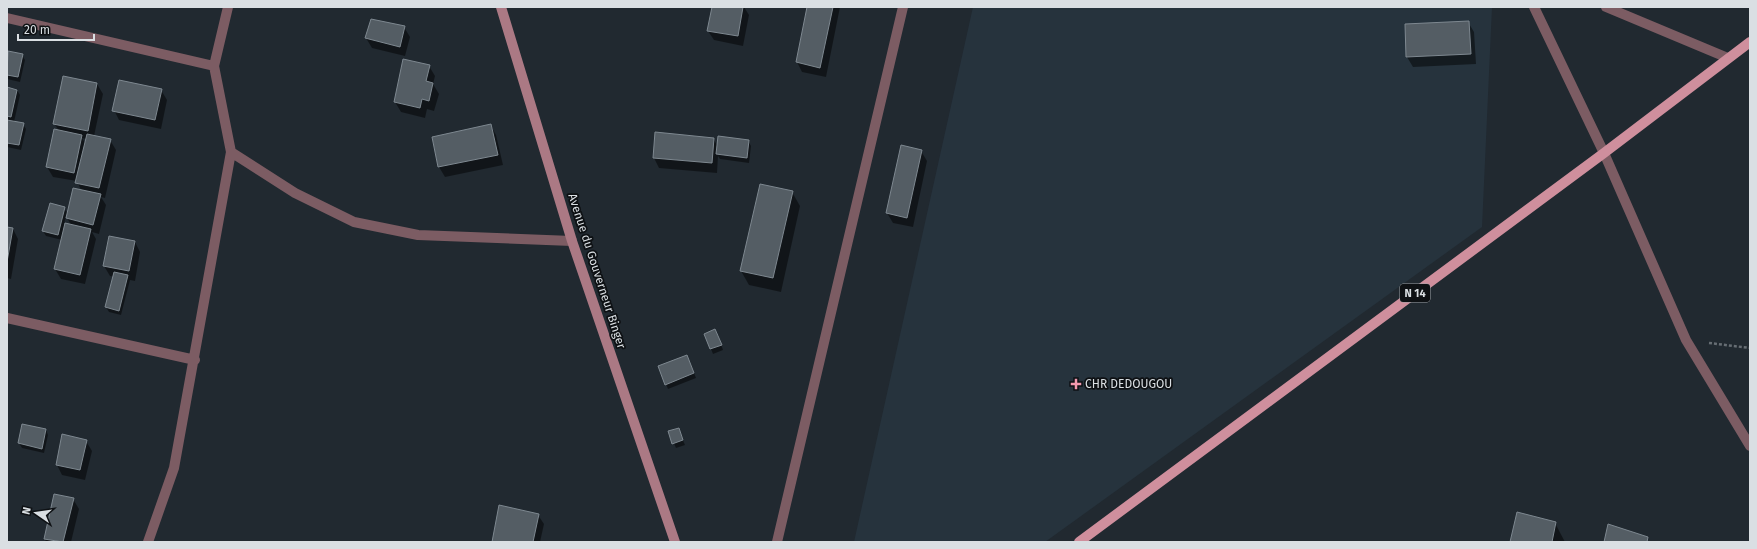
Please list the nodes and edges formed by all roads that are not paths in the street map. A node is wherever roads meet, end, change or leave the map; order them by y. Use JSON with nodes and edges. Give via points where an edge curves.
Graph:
{"nodes":[{"id":1,"x":228,"y":7,"type":"edge"},
{"id":2,"x":501,"y":7,"type":"edge"},
{"id":3,"x":903,"y":7,"type":"edge"},
{"id":4,"x":1534,"y":7,"type":"edge"},
{"id":5,"x":1606,"y":7,"type":"edge"},
{"id":6,"x":7,"y":18,"type":"edge"},
{"id":7,"x":1750,"y":42,"type":"edge"},
{"id":8,"x":1728,"y":58,"type":"junction"},
{"id":9,"x":214,"y":66,"type":"junction"},
{"id":10,"x":231,"y":152,"type":"junction"},
{"id":11,"x":1604,"y":153,"type":"junction"},
{"id":12,"x":572,"y":241,"type":"junction"},
{"id":13,"x":7,"y":318,"type":"edge"},
{"id":14,"x":194,"y":360,"type":"junction"},
{"id":15,"x":1750,"y":446,"type":"edge"},
{"id":16,"x":148,"y":542,"type":"edge"},
{"id":17,"x":675,"y":542,"type":"edge"},
{"id":18,"x":777,"y":542,"type":"edge"},
{"id":19,"x":1079,"y":542,"type":"edge"}],
"edges":[{"from":1,"to":9,"type":"street"},
{"from":2,"to":12,"type":"main road","name":"Avenue du Gouverneur Binger"},
{"from":3,"to":18,"type":"street"},
{"from":4,"to":11,"type":"street"},
{"from":5,"to":8,"type":"street"},
{"from":6,"to":9,"type":"street"},
{"from":7,"to":8,"type":"main road","number":"N 14"},
{"from":8,"to":11,"type":"main road","number":"N 14"},
{"from":9,"to":10,"type":"street"},
{"from":10,"to":12,"type":"street","via":[[295,193],[354,222],[418,236]]},
{"from":10,"to":14,"type":"street"},
{"from":11,"to":15,"type":"street","via":[[1686,340]]},
{"from":11,"to":19,"type":"main road","number":"N 14"},
{"from":12,"to":17,"type":"main road","name":"Avenue du Gouverneur Binger"},
{"from":13,"to":14,"type":"street"},
{"from":14,"to":16,"type":"street","via":[[174,468]]}]}
